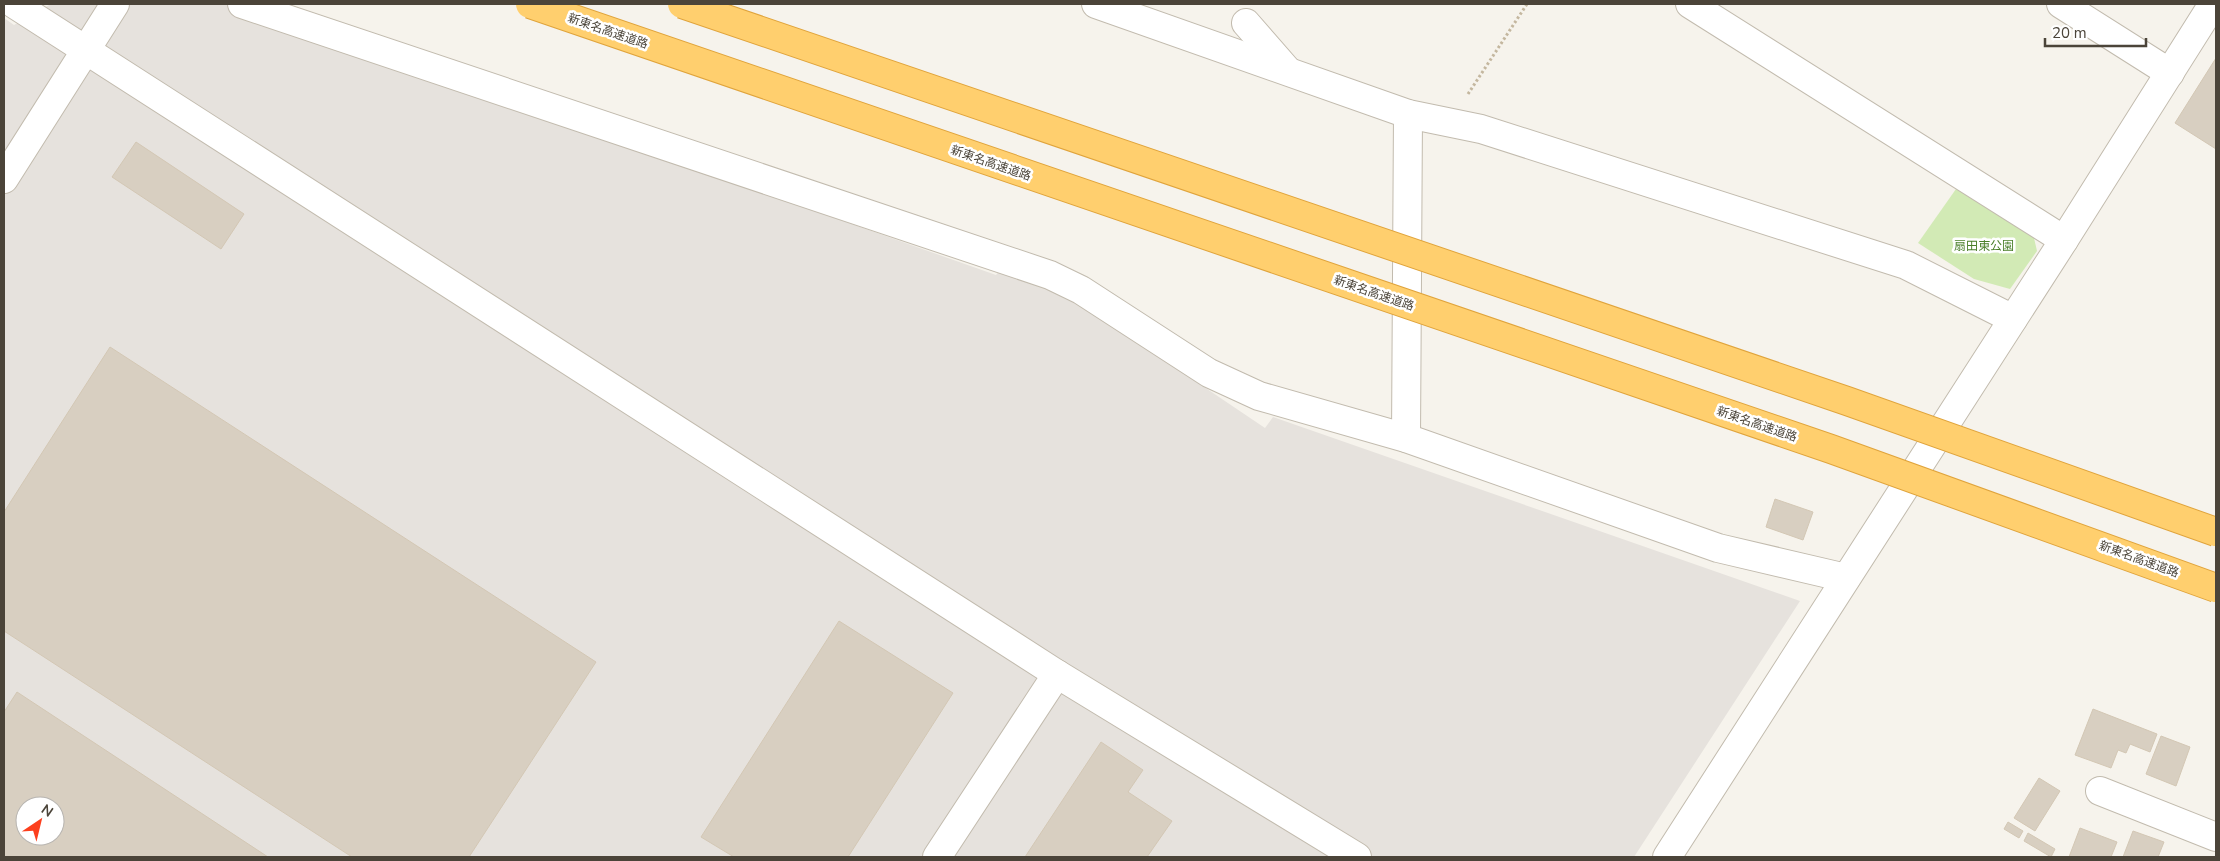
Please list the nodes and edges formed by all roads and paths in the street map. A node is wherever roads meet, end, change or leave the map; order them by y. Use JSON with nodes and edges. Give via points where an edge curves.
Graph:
{"nodes":[{"id":1,"x":14,"y":4,"type":"edge"},
{"id":2,"x":115,"y":4,"type":"edge"},
{"id":3,"x":242,"y":4,"type":"edge"},
{"id":4,"x":530,"y":4,"type":"edge"},
{"id":5,"x":682,"y":4,"type":"edge"},
{"id":6,"x":1096,"y":4,"type":"edge"},
{"id":7,"x":1527,"y":4,"type":"edge"},
{"id":8,"x":1690,"y":4,"type":"edge"},
{"id":9,"x":2062,"y":4,"type":"edge"},
{"id":10,"x":2214,"y":4,"type":"edge"},
{"id":11,"x":1246,"y":22,"type":"dead end"},
{"id":12,"x":85,"y":50,"type":"junction"},
{"id":13,"x":1288,"y":71,"type":"junction"},
{"id":14,"x":2170,"y":73,"type":"junction"},
{"id":15,"x":1408,"y":114,"type":"junction"},
{"id":16,"x":1450,"y":122,"type":"junction"},
{"id":17,"x":4,"y":179,"type":"edge"},
{"id":18,"x":2064,"y":240,"type":"junction"},
{"id":19,"x":2013,"y":319,"type":"junction"},
{"id":20,"x":1406,"y":438,"type":"junction"},
{"id":21,"x":2216,"y":532,"type":"edge"},
{"id":22,"x":1846,"y":578,"type":"junction"},
{"id":23,"x":2216,"y":588,"type":"edge"},
{"id":24,"x":1057,"y":674,"type":"junction"},
{"id":25,"x":2118,"y":789,"type":"dead end"},
{"id":26,"x":2216,"y":838,"type":"edge"},
{"id":27,"x":937,"y":857,"type":"edge"},
{"id":28,"x":1357,"y":857,"type":"edge"},
{"id":29,"x":1667,"y":857,"type":"edge"},
{"id":30,"x":2209,"y":857,"type":"edge"}],
"edges":[{"from":1,"to":12,"type":"street"},
{"from":2,"to":12,"type":"street"},
{"from":3,"to":20,"type":"street","via":[[1050,275],[1081,290],[1210,373],[1259,396]]},
{"from":4,"to":23,"type":"highway","name":"新東名高速道路","bridge":true,"via":[[1812,443]]},
{"from":5,"to":21,"type":"highway","bridge":true,"via":[[1838,398]]},
{"from":6,"to":13,"type":"street"},
{"from":7,"to":16,"type":"path"},
{"from":8,"to":18,"type":"street"},
{"from":9,"to":14,"type":"street"},
{"from":10,"to":14,"type":"street"},
{"from":11,"to":13,"type":"street"},
{"from":12,"to":17,"type":"street"},
{"from":12,"to":24,"type":"street"},
{"from":13,"to":15,"type":"street"},
{"from":14,"to":18,"type":"street"},
{"from":15,"to":16,"type":"street"},
{"from":15,"to":20,"type":"street"},
{"from":16,"to":19,"type":"street","via":[[1481,129],[1906,265]]},
{"from":18,"to":19,"type":"street"},
{"from":19,"to":22,"type":"street"},
{"from":20,"to":22,"type":"street","via":[[1718,548]]},
{"from":22,"to":29,"type":"street"},
{"from":24,"to":27,"type":"street"},
{"from":24,"to":28,"type":"street"},
{"from":25,"to":26,"type":"street"},
{"from":26,"to":30,"type":"street"}]}
